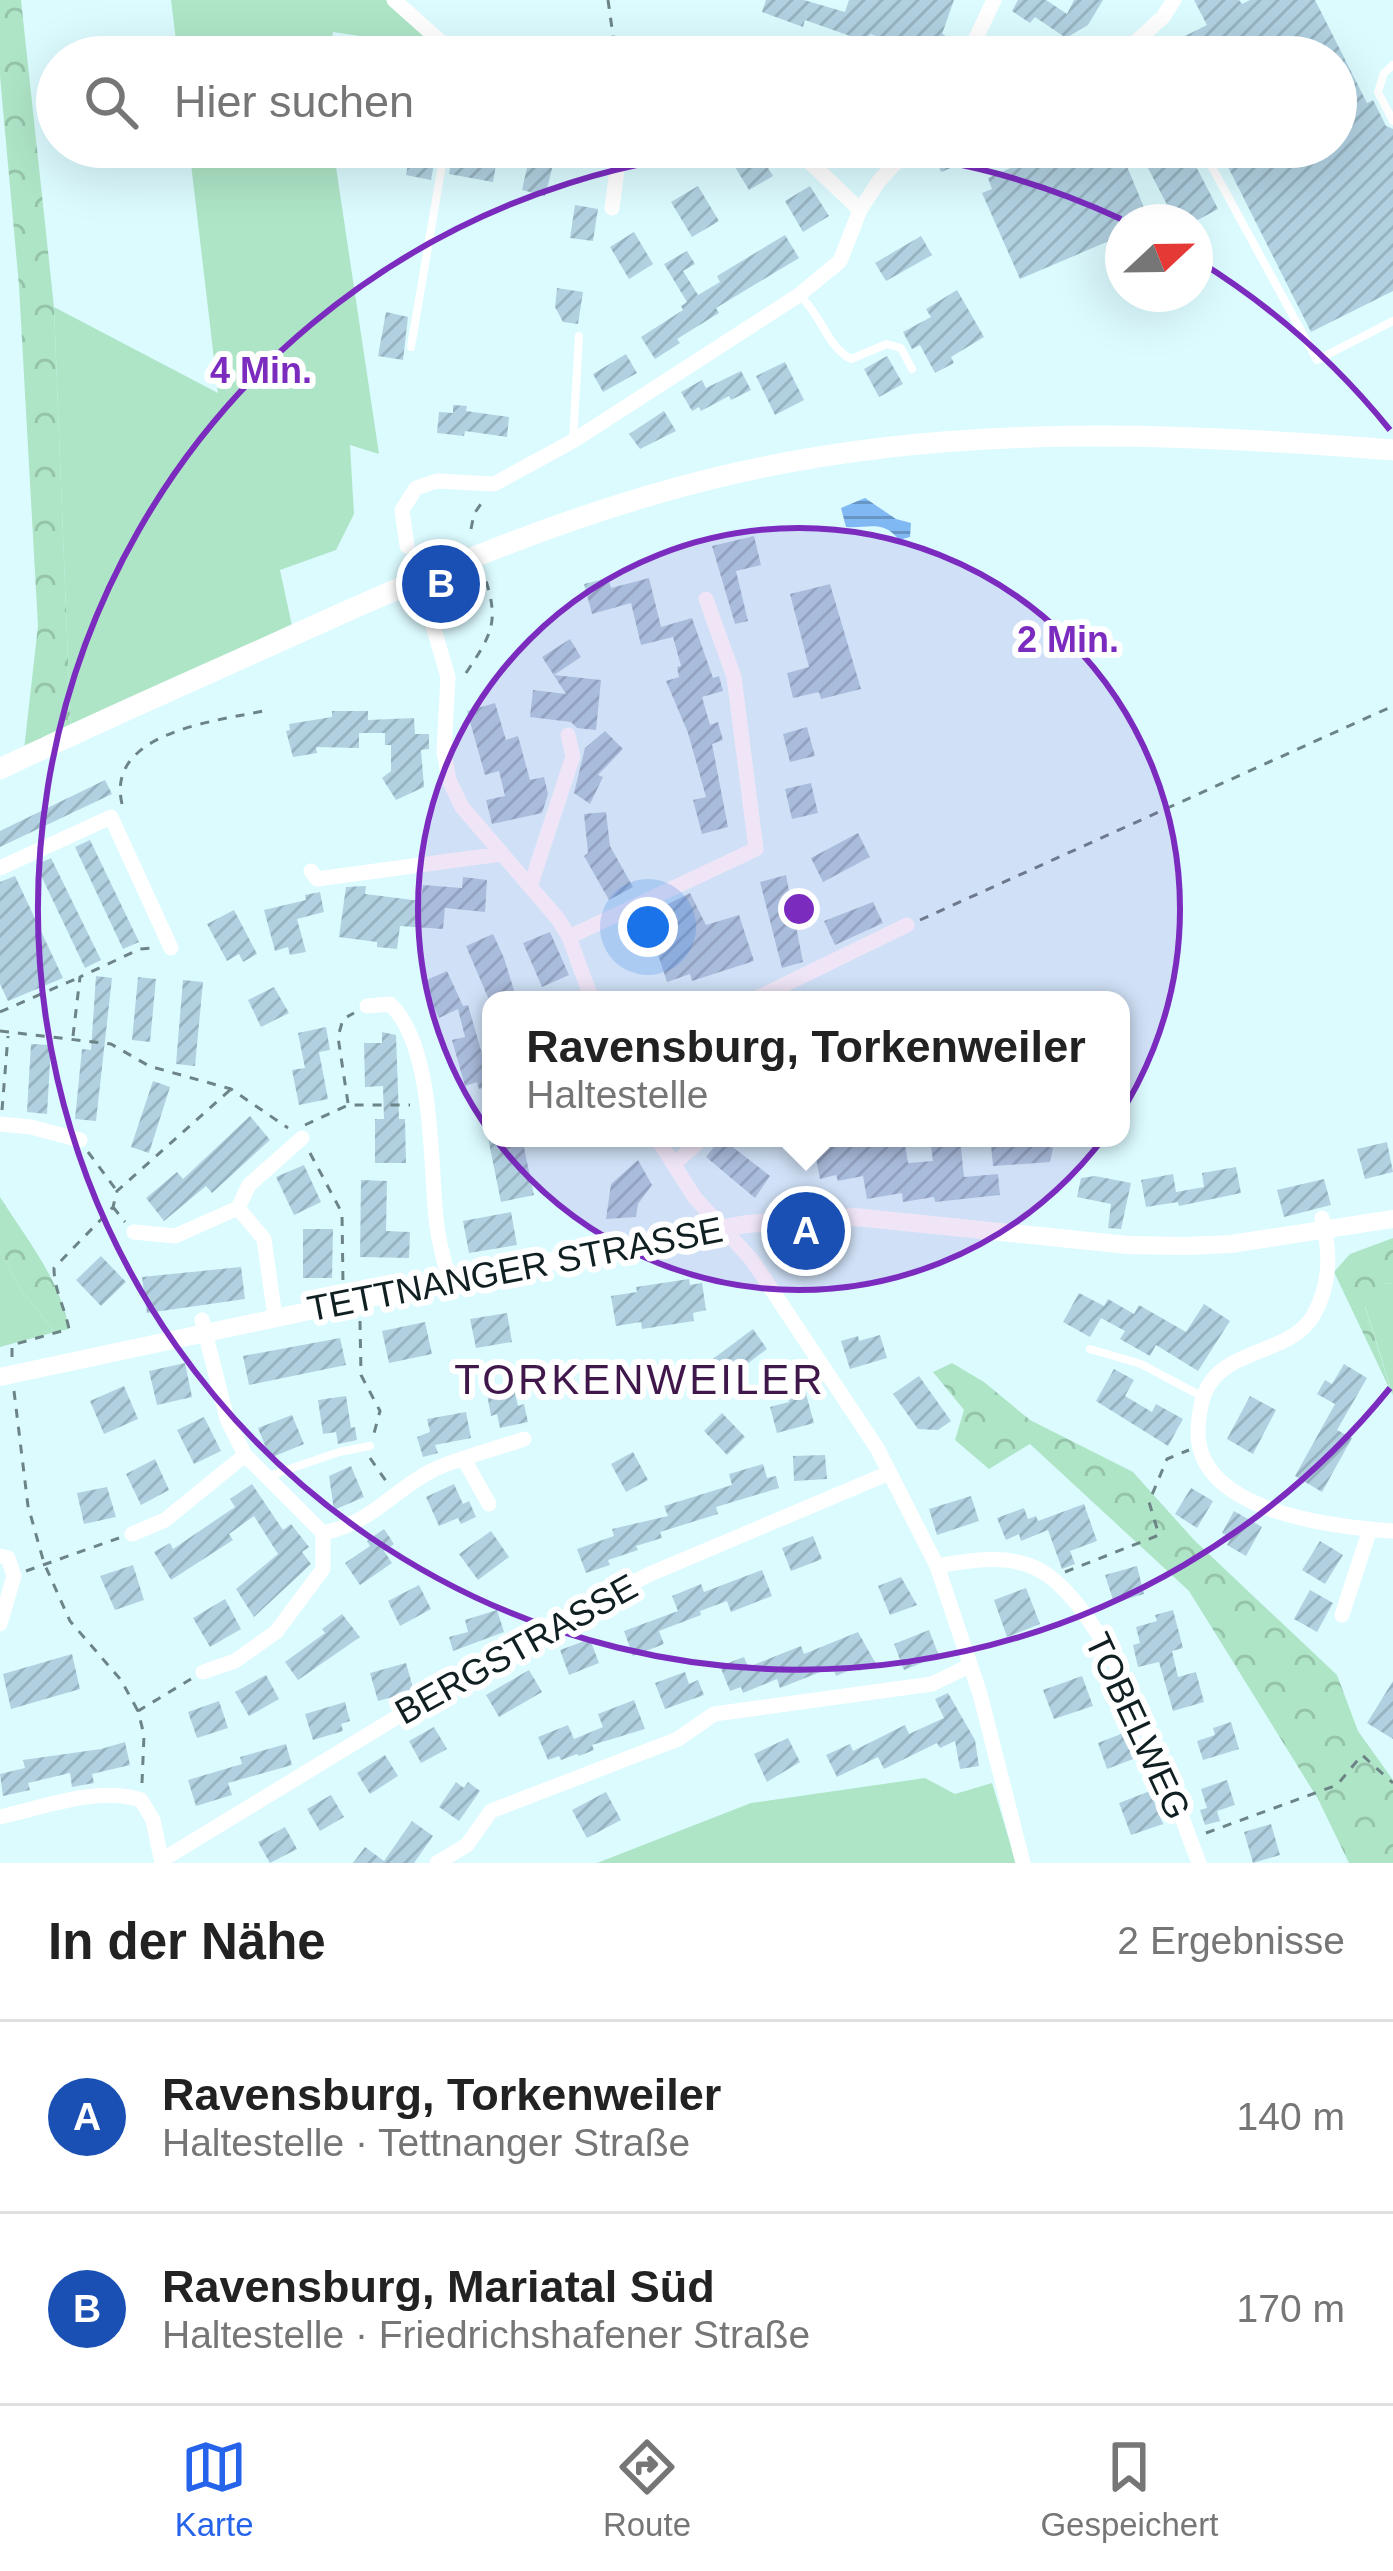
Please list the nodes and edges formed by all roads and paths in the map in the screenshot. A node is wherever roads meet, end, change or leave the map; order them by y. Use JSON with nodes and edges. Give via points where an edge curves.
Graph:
{"nodes":[{"id":1,"x":394,"y":0,"type":"edge"},
{"id":2,"x":608,"y":0,"type":"edge"},
{"id":3,"x":994,"y":0,"type":"edge"},
{"id":4,"x":1174,"y":0,"type":"edge"},
{"id":5,"x":434,"y":36,"type":"edge"},
{"id":6,"x":613,"y":36,"type":"edge"},
{"id":7,"x":978,"y":36,"type":"edge"},
{"id":8,"x":1144,"y":36,"type":"edge"},
{"id":9,"x":1393,"y":65,"type":"edge"},
{"id":10,"x":1393,"y":121,"type":"edge"},
{"id":11,"x":441,"y":168,"type":"edge"},
{"id":12,"x":617,"y":168,"type":"edge"},
{"id":13,"x":816,"y":168,"type":"edge"},
{"id":14,"x":891,"y":168,"type":"edge"},
{"id":15,"x":1212,"y":168,"type":"edge"},
{"id":16,"x":612,"y":208,"type":"dead end"},
{"id":17,"x":860,"y":209,"type":"junction"},
{"id":18,"x":799,"y":295,"type":"junction"},
{"id":19,"x":1393,"y":321,"type":"edge"},
{"id":20,"x":578,"y":336,"type":"dead end"},
{"id":21,"x":411,"y":347,"type":"dead end"},
{"id":22,"x":912,"y":369,"type":"dead end"},
{"id":23,"x":573,"y":441,"type":"junction"},
{"id":24,"x":1393,"y":450,"type":"edge"},
{"id":25,"x":494,"y":484,"type":"junction"},
{"id":26,"x":471,"y":529,"type":"dead end"},
{"id":27,"x":407,"y":546,"type":"dead end"},
{"id":28,"x":485,"y":578,"type":"dead end"},
{"id":29,"x":706,"y":599,"type":"dead end"},
{"id":30,"x":433,"y":626,"type":"dead end"},
{"id":31,"x":448,"y":677,"type":"junction"},
{"id":32,"x":1393,"y":706,"type":"edge"},
{"id":33,"x":263,"y":711,"type":"dead end"},
{"id":34,"x":568,"y":735,"type":"dead end"},
{"id":35,"x":0,"y":770,"type":"edge"},
{"id":36,"x":111,"y":817,"type":"junction"},
{"id":37,"x":501,"y":854,"type":"junction"},
{"id":38,"x":0,"y":868,"type":"edge"},
{"id":39,"x":310,"y":871,"type":"dead end"},
{"id":40,"x":531,"y":884,"type":"junction"},
{"id":41,"x":907,"y":925,"type":"joint"},
{"id":42,"x":569,"y":937,"type":"junction"},
{"id":43,"x":171,"y":948,"type":"joint"},
{"id":44,"x":80,"y":977,"type":"junction"},
{"id":45,"x":589,"y":991,"type":"edge"},
{"id":46,"x":771,"y":991,"type":"edge"},
{"id":47,"x":367,"y":1006,"type":"joint"},
{"id":48,"x":0,"y":1012,"type":"edge"},
{"id":49,"x":0,"y":1031,"type":"edge"},
{"id":50,"x":8,"y":1032,"type":"junction"},
{"id":51,"x":73,"y":1038,"type":"junction"},
{"id":52,"x":231,"y":1089,"type":"junction"},
{"id":53,"x":348,"y":1105,"type":"junction"},
{"id":54,"x":428,"y":1105,"type":"junction"},
{"id":55,"x":0,"y":1124,"type":"edge"},
{"id":56,"x":302,"y":1138,"type":"junction"},
{"id":57,"x":80,"y":1141,"type":"joint"},
{"id":58,"x":663,"y":1147,"type":"edge"},
{"id":59,"x":693,"y":1147,"type":"edge"},
{"id":60,"x":674,"y":1164,"type":"junction"},
{"id":61,"x":117,"y":1191,"type":"junction"},
{"id":62,"x":238,"y":1208,"type":"junction"},
{"id":63,"x":1393,"y":1219,"type":"edge"},
{"id":64,"x":1323,"y":1225,"type":"junction"},
{"id":65,"x":722,"y":1228,"type":"junction"},
{"id":66,"x":134,"y":1232,"type":"dead end"},
{"id":67,"x":451,"y":1286,"type":"junction"},
{"id":68,"x":352,"y":1302,"type":"junction"},
{"id":69,"x":275,"y":1317,"type":"junction"},
{"id":70,"x":204,"y":1326,"type":"junction"},
{"id":71,"x":1090,"y":1349,"type":"dead end"},
{"id":72,"x":12,"y":1358,"type":"dead end"},
{"id":73,"x":7,"y":1380,"type":"edge"},
{"id":74,"x":1202,"y":1397,"type":"junction"},
{"id":75,"x":524,"y":1439,"type":"dead end"},
{"id":76,"x":370,"y":1446,"type":"junction"},
{"id":77,"x":1198,"y":1447,"type":"junction"},
{"id":78,"x":245,"y":1455,"type":"junction"},
{"id":79,"x":465,"y":1460,"type":"junction"},
{"id":80,"x":889,"y":1473,"type":"junction"},
{"id":81,"x":267,"y":1477,"type":"junction"},
{"id":82,"x":399,"y":1495,"type":"junction"},
{"id":83,"x":489,"y":1504,"type":"dead end"},
{"id":84,"x":1370,"y":1529,"type":"junction"},
{"id":85,"x":1393,"y":1531,"type":"edge"},
{"id":86,"x":323,"y":1533,"type":"junction"},
{"id":87,"x":132,"y":1534,"type":"joint"},
{"id":88,"x":0,"y":1556,"type":"edge"},
{"id":89,"x":44,"y":1563,"type":"junction"},
{"id":90,"x":937,"y":1566,"type":"junction"},
{"id":91,"x":1052,"y":1576,"type":"junction"},
{"id":92,"x":1342,"y":1615,"type":"dead end"},
{"id":93,"x":0,"y":1622,"type":"edge"},
{"id":94,"x":969,"y":1666,"type":"junction"},
{"id":95,"x":202,"y":1672,"type":"joint"},
{"id":96,"x":138,"y":1712,"type":"junction"},
{"id":97,"x":1393,"y":1783,"type":"edge"},
{"id":98,"x":141,"y":1800,"type":"junction"},
{"id":99,"x":0,"y":1817,"type":"edge"},
{"id":100,"x":1190,"y":1839,"type":"junction"},
{"id":101,"x":162,"y":1862,"type":"edge"},
{"id":102,"x":437,"y":1863,"type":"edge"},
{"id":103,"x":1023,"y":1863,"type":"edge"},
{"id":104,"x":1199,"y":1863,"type":"edge"}],
"edges":[{"from":1,"to":5,"type":"street"},
{"from":2,"to":6,"type":"path"},
{"from":3,"to":7,"type":"street"},
{"from":4,"to":8,"type":"street"},
{"from":9,"to":10,"type":"lane","via":[[1378,92]]},
{"from":11,"to":21,"type":"lane"},
{"from":12,"to":16,"type":"street"},
{"from":13,"to":17,"type":"street"},
{"from":14,"to":17,"type":"street"},
{"from":15,"to":19,"type":"lane","via":[[1317,361]]},
{"from":17,"to":18,"type":"street","via":[[840,261]]},
{"from":18,"to":22,"type":"lane","via":[[839,353],[851,359],[887,344],[901,349]]},
{"from":18,"to":23,"type":"street"},
{"from":20,"to":23,"type":"lane"},
{"from":23,"to":25,"type":"street"},
{"from":24,"to":35,"type":"main road","via":[[1101,434],[973,438],[760,467],[490,548]]},
{"from":25,"to":26,"type":"path"},
{"from":25,"to":27,"type":"street","via":[[416,488],[402,510]]},
{"from":28,"to":31,"type":"path","via":[[494,625],[463,676]]},
{"from":29,"to":42,"type":"street","via":[[734,676],[756,849]]},
{"from":30,"to":31,"type":"street"},
{"from":31,"to":37,"type":"street","via":[[449,780]]},
{"from":32,"to":41,"type":"path"},
{"from":33,"to":36,"type":"path","via":[[149,742],[126,769],[123,810]]},
{"from":34,"to":40,"type":"street","via":[[573,756]]},
{"from":36,"to":38,"type":"street"},
{"from":36,"to":43,"type":"street"},
{"from":37,"to":39,"type":"street","via":[[317,879]]},
{"from":37,"to":40,"type":"street"},
{"from":40,"to":42,"type":"street"},
{"from":41,"to":46,"type":"street"},
{"from":42,"to":45,"type":"street"},
{"from":43,"to":44,"type":"path","via":[[140,949]]},
{"from":44,"to":48,"type":"path"},
{"from":44,"to":51,"type":"path"},
{"from":47,"to":53,"type":"path","via":[[343,1019],[338,1036]]},
{"from":47,"to":54,"type":"street","via":[[390,1004],[406,1020]]},
{"from":49,"to":50,"type":"path"},
{"from":50,"to":51,"type":"path"},
{"from":50,"to":55,"type":"path"},
{"from":51,"to":52,"type":"path"},
{"from":52,"to":56,"type":"path"},
{"from":52,"to":61,"type":"path"},
{"from":53,"to":54,"type":"path"},
{"from":53,"to":56,"type":"path","via":[[306,1121]]},
{"from":54,"to":67,"type":"street","via":[[436,1222]]},
{"from":55,"to":57,"type":"street"},
{"from":56,"to":62,"type":"street","via":[[249,1185]]},
{"from":56,"to":68,"type":"path","via":[[342,1214],[343,1283]]},
{"from":57,"to":61,"type":"path"},
{"from":58,"to":60,"type":"street"},
{"from":59,"to":60,"type":"street"},
{"from":60,"to":65,"type":"street"},
{"from":61,"to":72,"type":"path","via":[[113,1207],[54,1268],[69,1330],[12,1345]]},
{"from":62,"to":66,"type":"street","via":[[175,1236]]},
{"from":62,"to":69,"type":"street","via":[[264,1239]]},
{"from":63,"to":64,"type":"street","name":"TETTNANGER STRASSE"},
{"from":64,"to":65,"type":"street","name":"TETTNANGER STRASSE","via":[[1186,1246],[855,1217]]},
{"from":64,"to":74,"type":"street","via":[[1330,1262],[1312,1319],[1237,1360]]},
{"from":65,"to":67,"type":"street","name":"TETTNANGER STRASSE"},
{"from":65,"to":80,"type":"street","via":[[752,1260]]},
{"from":67,"to":68,"type":"street","name":"TETTNANGER STRASSE"},
{"from":68,"to":69,"type":"street","name":"TETTNANGER STRASSE"},
{"from":68,"to":76,"type":"path","via":[[361,1375],[380,1411]]},
{"from":69,"to":70,"type":"street","name":"TETTNANGER STRASSE"},
{"from":70,"to":73,"type":"street","name":"TETTNANGER STRASSE"},
{"from":70,"to":78,"type":"street","via":[[227,1419]]},
{"from":71,"to":74,"type":"lane","via":[[1141,1364]]},
{"from":73,"to":89,"type":"path"},
{"from":74,"to":77,"type":"street"},
{"from":75,"to":79,"type":"street"},
{"from":76,"to":81,"type":"lane"},
{"from":76,"to":82,"type":"path","via":[[376,1471]]},
{"from":77,"to":84,"type":"street","via":[[1236,1495]]},
{"from":77,"to":91,"type":"path","via":[[1167,1459],[1149,1502],[1159,1535]]},
{"from":78,"to":81,"type":"street"},
{"from":78,"to":87,"type":"street","via":[[165,1520]]},
{"from":79,"to":82,"type":"street","via":[[436,1468]]},
{"from":79,"to":83,"type":"street"},
{"from":80,"to":90,"type":"street"},
{"from":80,"to":101,"type":"street","name":"BERGSTRASSE","via":[[650,1574],[545,1628]]},
{"from":81,"to":86,"type":"street"},
{"from":82,"to":86,"type":"street"},
{"from":84,"to":85,"type":"street"},
{"from":84,"to":92,"type":"street"},
{"from":86,"to":95,"type":"street","via":[[323,1569],[276,1632]]},
{"from":87,"to":89,"type":"path"},
{"from":88,"to":93,"type":"street","via":[[14,1576]]},
{"from":89,"to":96,"type":"path","via":[[70,1622]]},
{"from":90,"to":91,"type":"street","via":[[989,1560]]},
{"from":90,"to":94,"type":"street"},
{"from":91,"to":100,"type":"street","name":"TOBELWEG","via":[[1121,1676]]},
{"from":94,"to":102,"type":"street","via":[[932,1684],[715,1714],[678,1739],[491,1811],[466,1845]]},
{"from":94,"to":103,"type":"street"},
{"from":95,"to":96,"type":"path"},
{"from":96,"to":98,"type":"path"},
{"from":97,"to":100,"type":"path","via":[[1362,1755],[1336,1785]]},
{"from":98,"to":99,"type":"street","via":[[86,1797]]},
{"from":98,"to":101,"type":"street"},
{"from":100,"to":104,"type":"street","name":"TOBELWEG"}]}
